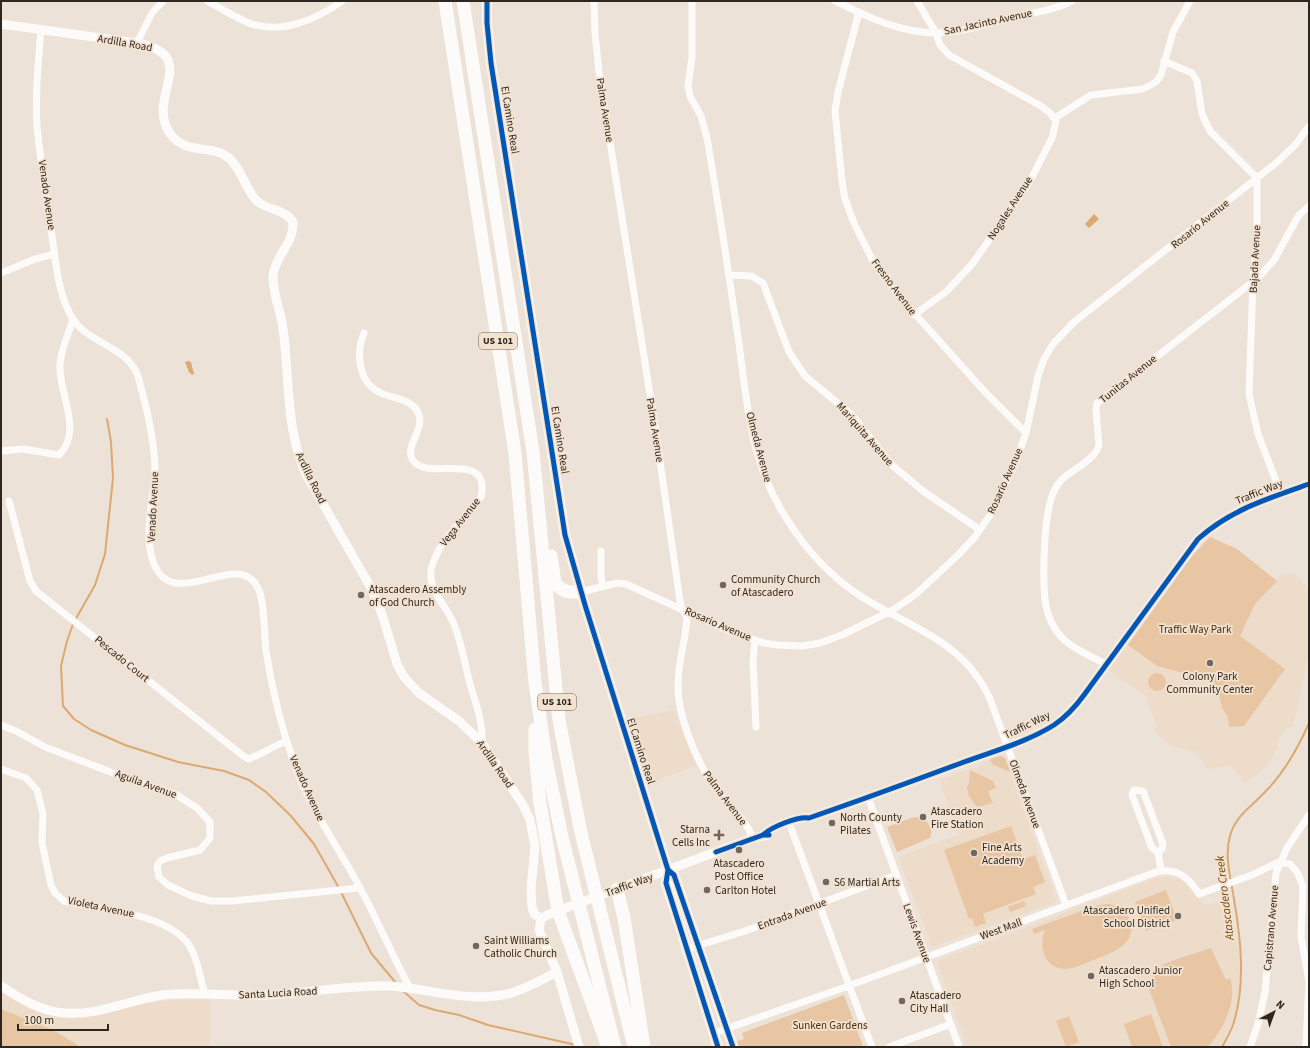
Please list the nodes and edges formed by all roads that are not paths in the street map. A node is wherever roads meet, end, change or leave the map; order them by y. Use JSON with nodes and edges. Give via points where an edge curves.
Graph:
{"nodes":[{"id":1,"x":163,"y":1,"type":"edge"},
{"id":2,"x":207,"y":1,"type":"edge"},
{"id":3,"x":342,"y":1,"type":"edge"},
{"id":4,"x":445,"y":1,"type":"edge"},
{"id":5,"x":464,"y":1,"type":"edge"},
{"id":6,"x":487,"y":1,"type":"edge"},
{"id":7,"x":594,"y":1,"type":"edge"},
{"id":8,"x":692,"y":1,"type":"edge"},
{"id":9,"x":835,"y":1,"type":"edge"},
{"id":10,"x":917,"y":1,"type":"edge"},
{"id":11,"x":1072,"y":1,"type":"edge"},
{"id":12,"x":1190,"y":1,"type":"edge"},
{"id":13,"x":859,"y":12,"type":"junction"},
{"id":14,"x":1,"y":24,"type":"edge"},
{"id":15,"x":41,"y":30,"type":"junction"},
{"id":16,"x":936,"y":33,"type":"junction"},
{"id":17,"x":137,"y":43,"type":"junction"},
{"id":18,"x":1164,"y":61,"type":"junction"},
{"id":19,"x":1055,"y":118,"type":"junction"},
{"id":20,"x":1309,"y":126,"type":"edge"},
{"id":21,"x":1257,"y":178,"type":"junction"},
{"id":22,"x":1309,"y":206,"type":"edge"},
{"id":23,"x":54,"y":254,"type":"junction"},
{"id":24,"x":1,"y":273,"type":"edge"},
{"id":25,"x":729,"y":275,"type":"junction"},
{"id":26,"x":1253,"y":280,"type":"junction"},
{"id":27,"x":914,"y":315,"type":"junction"},
{"id":28,"x":73,"y":319,"type":"junction"},
{"id":29,"x":364,"y":333,"type":"dead end"},
{"id":30,"x":1026,"y":433,"type":"junction"},
{"id":31,"x":1,"y":451,"type":"edge"},
{"id":32,"x":1309,"y":484,"type":"edge"},
{"id":33,"x":1281,"y":494,"type":"junction"},
{"id":34,"x":9,"y":501,"type":"dead end"},
{"id":35,"x":540,"y":521,"type":"junction"},
{"id":36,"x":980,"y":530,"type":"junction"},
{"id":37,"x":601,"y":551,"type":"dead end"},
{"id":38,"x":603,"y":586,"type":"junction"},
{"id":39,"x":581,"y":592,"type":"junction"},
{"id":40,"x":682,"y":608,"type":"junction"},
{"id":41,"x":887,"y":613,"type":"junction"},
{"id":42,"x":755,"y":640,"type":"junction"},
{"id":43,"x":1107,"y":665,"type":"junction"},
{"id":44,"x":535,"y":683,"type":"junction"},
{"id":45,"x":1,"y":725,"type":"edge"},
{"id":46,"x":756,"y":728,"type":"dead end"},
{"id":47,"x":287,"y":741,"type":"junction"},
{"id":48,"x":482,"y":743,"type":"junction"},
{"id":49,"x":1008,"y":746,"type":"junction"},
{"id":50,"x":1,"y":769,"type":"edge"},
{"id":51,"x":868,"y":796,"type":"junction"},
{"id":52,"x":1309,"y":815,"type":"edge"},
{"id":53,"x":809,"y":818,"type":"junction"},
{"id":54,"x":791,"y":828,"type":"junction"},
{"id":55,"x":763,"y":835,"type":"junction"},
{"id":56,"x":753,"y":838,"type":"junction"},
{"id":57,"x":1158,"y":852,"type":"junction"},
{"id":58,"x":1279,"y":862,"type":"junction"},
{"id":59,"x":668,"y":870,"type":"junction"},
{"id":60,"x":1161,"y":871,"type":"junction"},
{"id":61,"x":896,"y":875,"type":"junction"},
{"id":62,"x":359,"y":888,"type":"junction"},
{"id":63,"x":617,"y":889,"type":"junction"},
{"id":64,"x":818,"y":904,"type":"junction"},
{"id":65,"x":1066,"y":905,"type":"junction"},
{"id":66,"x":558,"y":911,"type":"junction"},
{"id":67,"x":541,"y":919,"type":"junction"},
{"id":68,"x":698,"y":946,"type":"junction"},
{"id":69,"x":687,"y":949,"type":"junction"},
{"id":70,"x":926,"y":956,"type":"junction"},
{"id":71,"x":557,"y":972,"type":"junction"},
{"id":72,"x":1,"y":986,"type":"edge"},
{"id":73,"x":849,"y":986,"type":"junction"},
{"id":74,"x":410,"y":988,"type":"junction"},
{"id":75,"x":205,"y":994,"type":"junction"},
{"id":76,"x":951,"y":1024,"type":"junction"},
{"id":77,"x":727,"y":1029,"type":"junction"},
{"id":78,"x":714,"y":1033,"type":"junction"},
{"id":79,"x":579,"y":1047,"type":"edge"},
{"id":80,"x":608,"y":1047,"type":"edge"},
{"id":81,"x":615,"y":1047,"type":"edge"},
{"id":82,"x":634,"y":1047,"type":"edge"},
{"id":83,"x":644,"y":1047,"type":"edge"},
{"id":84,"x":718,"y":1047,"type":"edge"},
{"id":85,"x":733,"y":1047,"type":"edge"},
{"id":86,"x":872,"y":1047,"type":"edge"},
{"id":87,"x":889,"y":1047,"type":"edge"},
{"id":88,"x":960,"y":1047,"type":"edge"},
{"id":89,"x":1250,"y":1047,"type":"edge"},
{"id":90,"x":1306,"y":1047,"type":"edge"}],
"edges":[{"from":1,"to":17,"type":"street","via":[[152,13]]},
{"from":2,"to":3,"type":"street","via":[[248,23],[272,27],[312,18]]},
{"from":4,"to":44,"type":"highway","number":"US 101","via":[[514,445]]},
{"from":5,"to":35,"type":"highway","number":"US 101","via":[[524,388]]},
{"from":6,"to":39,"type":"main road","name":"El Camino Real","via":[[490,63],[562,522]]},
{"from":7,"to":40,"type":"street","name":"Palma Avenue","via":[[594,33],[599,72]]},
{"from":8,"to":25,"type":"street","name":"Olmeda Avenue","via":[[692,57],[688,86],[707,138]]},
{"from":9,"to":13,"type":"street","name":"San Jacinto Avenue"},
{"from":10,"to":16,"type":"street"},
{"from":11,"to":16,"type":"street","name":"San Jacinto Avenue","via":[[987,24]]},
{"from":12,"to":18,"type":"street","via":[[1173,32]]},
{"from":13,"to":16,"type":"street","name":"San Jacinto Avenue","via":[[907,29]]},
{"from":13,"to":27,"type":"street","name":"Fresno Avenue","via":[[835,111],[842,181],[848,205],[864,243],[888,282]]},
{"from":14,"to":15,"type":"street","name":"Ardilla Road"},
{"from":15,"to":17,"type":"street","name":"Ardilla Road"},
{"from":15,"to":23,"type":"street","name":"Venado Avenue","via":[[37,124]]},
{"from":16,"to":19,"type":"street","via":[[940,44],[949,55],[1041,106]]},
{"from":17,"to":48,"type":"street","name":"Ardilla Road","via":[[161,51],[170,63],[171,74],[163,99],[163,109],[166,124],[172,135],[186,146],[229,157],[257,201],[282,212],[292,222],[292,237],[278,260],[273,276],[283,326],[293,438],[298,456],[371,588],[397,664],[404,677],[419,693],[459,721]]},
{"from":18,"to":19,"type":"street","via":[[1159,79],[1151,86],[1091,95]]},
{"from":18,"to":21,"type":"street","via":[[1192,73],[1197,81],[1202,114],[1206,123],[1216,138]]},
{"from":19,"to":27,"type":"street","name":"Nogales Avenue","via":[[1054,133],[1045,153],[1029,183],[999,227],[973,263],[947,291]]},
{"from":20,"to":21,"type":"street","name":"Rosario Avenue","via":[[1296,144]]},
{"from":21,"to":26,"type":"street","name":"Bajada Avenue","via":[[1257,236]]},
{"from":21,"to":30,"type":"street","name":"Rosario Avenue","via":[[1074,322],[1053,344],[1038,376]]},
{"from":22,"to":26,"type":"street","via":[[1299,215],[1274,260]]},
{"from":23,"to":24,"type":"street"},
{"from":23,"to":28,"type":"street","name":"Venado Avenue","via":[[65,302]]},
{"from":25,"to":36,"type":"street","name":"Mariquita Avenue","via":[[750,276],[762,283],[789,352],[805,376],[851,414],[893,466],[923,491]]},
{"from":25,"to":41,"type":"street","name":"Olmeda Avenue","via":[[749,416],[765,478],[788,520],[813,555],[848,588]]},
{"from":26,"to":33,"type":"street","name":"Bajada Avenue","via":[[1249,394],[1254,421]]},
{"from":26,"to":43,"type":"street","name":"Tunitas Avenue","via":[[1097,403],[1097,450],[1058,484],[1051,498],[1047,522],[1045,576],[1049,616],[1055,630],[1064,640]]},
{"from":27,"to":30,"type":"street","name":"Fresno Avenue"},
{"from":28,"to":31,"type":"street","via":[[60,362],[70,422],[66,448],[59,455],[23,449]]},
{"from":28,"to":47,"type":"street","name":"Venado Avenue","via":[[85,332],[122,354],[138,376],[154,452],[150,530],[153,560],[157,570],[167,579],[183,584],[223,575],[243,575],[254,582],[259,590],[270,676]]},
{"from":29,"to":48,"type":"street","name":"Vega Avenue","via":[[359,355],[367,382],[379,392],[412,405],[420,416],[410,450],[413,460],[417,465],[428,469],[464,468],[478,476],[481,483],[481,497],[443,543],[432,566],[430,578],[456,628],[480,715]]},
{"from":30,"to":36,"type":"street","name":"Rosario Avenue","via":[[1003,489]]},
{"from":32,"to":33,"type":"street","name":"Traffic Way"},
{"from":33,"to":43,"type":"street","name":"Traffic Way","via":[[1229,515],[1198,539]]},
{"from":34,"to":47,"type":"street","name":"Pescado Court","via":[[30,581],[36,591],[248,759]]},
{"from":35,"to":39,"type":"highway","via":[[548,539],[555,582],[565,591]]},
{"from":35,"to":82,"type":"highway","number":"US 101","via":[[559,720],[573,799]]},
{"from":36,"to":41,"type":"street","name":"Rosario Avenue","via":[[916,594]]},
{"from":37,"to":38,"type":"street","via":[[600,577]]},
{"from":38,"to":39,"type":"street","name":"Rosario Avenue"},
{"from":38,"to":40,"type":"street","name":"Rosario Avenue","via":[[626,584]]},
{"from":39,"to":59,"type":"main road","name":"El Camino Real"},
{"from":40,"to":42,"type":"street","name":"Rosario Avenue"},
{"from":40,"to":56,"type":"street","name":"Palma Avenue","via":[[687,617],[678,676],[680,709],[706,775],[747,826]]},
{"from":41,"to":42,"type":"street","name":"Rosario Avenue","via":[[820,643],[786,646]]},
{"from":41,"to":49,"type":"street","name":"Olmeda Avenue","via":[[948,646],[970,665],[986,690]]},
{"from":42,"to":46,"type":"street","via":[[752,661]]},
{"from":43,"to":49,"type":"street","name":"Traffic Way","via":[[1063,718],[1039,733]]},
{"from":44,"to":66,"type":"highway","via":[[535,753],[543,831]]},
{"from":44,"to":81,"type":"highway","number":"US 101","via":[[552,792]]},
{"from":45,"to":62,"type":"street","name":"Aguila Avenue","via":[[45,747],[175,794],[197,808],[210,822],[210,838],[200,850],[160,861],[157,872],[168,885],[204,900],[232,901]]},
{"from":47,"to":62,"type":"street","name":"Venado Avenue","via":[[314,807]]},
{"from":48,"to":67,"type":"street","name":"Ardilla Road","via":[[519,797],[530,820],[535,846],[532,907]]},
{"from":49,"to":51,"type":"street","name":"Traffic Way"},
{"from":49,"to":65,"type":"street","name":"Olmeda Avenue"},
{"from":50,"to":75,"type":"street","name":"Violeta Avenue","via":[[26,778],[37,790],[43,814],[42,843],[55,893],[64,901],[140,916],[156,922],[182,938],[190,946]]},
{"from":51,"to":53,"type":"street","name":"Traffic Way"},
{"from":51,"to":61,"type":"street","name":"Lewis Avenue"},
{"from":52,"to":58,"type":"street","name":"Capistrano Avenue"},
{"from":53,"to":54,"type":"street","name":"Traffic Way"},
{"from":53,"to":55,"type":"street","name":"Traffic Way","via":[[787,823]]},
{"from":54,"to":55,"type":"street","name":"Traffic Way"},
{"from":54,"to":64,"type":"street"},
{"from":55,"to":56,"type":"street","name":"Traffic Way"},
{"from":56,"to":59,"type":"street","name":"Traffic Way"},
{"from":57,"to":57,"type":"street","via":[[1163,844],[1143,791],[1134,790],[1132,795],[1152,848]]},
{"from":57,"to":60,"type":"street"},
{"from":58,"to":60,"type":"street","name":"West Mall","via":[[1199,894],[1184,876],[1173,871]]},
{"from":58,"to":89,"type":"street","name":"Capistrano Avenue","via":[[1274,887],[1265,992]]},
{"from":58,"to":90,"type":"street","via":[[1293,866],[1303,886],[1301,938],[1309,981]]},
{"from":59,"to":63,"type":"street","name":"Traffic Way"},
{"from":59,"to":68,"type":"main road","name":"El Camino Real","via":[[676,880]]},
{"from":59,"to":69,"type":"main road","name":"El Camino Real","via":[[666,884]]},
{"from":60,"to":65,"type":"street","name":"West Mall"},
{"from":61,"to":64,"type":"street","name":"Entrada Avenue"},
{"from":61,"to":70,"type":"street","name":"Lewis Avenue"},
{"from":62,"to":74,"type":"street","name":"Venado Avenue"},
{"from":63,"to":66,"type":"street","name":"Traffic Way"},
{"from":63,"to":83,"type":"highway","via":[[624,918]]},
{"from":64,"to":68,"type":"street","name":"Entrada Avenue"},
{"from":64,"to":73,"type":"street"},
{"from":65,"to":70,"type":"street","name":"West Mall"},
{"from":66,"to":67,"type":"street","name":"Traffic Way"},
{"from":66,"to":80,"type":"highway"},
{"from":67,"to":71,"type":"street","name":"Ardilla Road","via":[[539,930]]},
{"from":68,"to":69,"type":"street","name":"Entrada Avenue"},
{"from":68,"to":77,"type":"main road","name":"El Camino Real"},
{"from":69,"to":78,"type":"main road","name":"El Camino Real"},
{"from":70,"to":73,"type":"street","name":"West Mall"},
{"from":70,"to":76,"type":"street","name":"Lewis Avenue"},
{"from":71,"to":74,"type":"street","name":"Santa Lucia Road","via":[[527,987],[497,996],[463,997]]},
{"from":71,"to":79,"type":"street","name":"Ardilla Road"},
{"from":72,"to":75,"type":"street","name":"Santa Lucia Road","via":[[38,1007],[72,1013],[89,1012],[162,996]]},
{"from":73,"to":77,"type":"street","name":"West Mall"},
{"from":73,"to":86,"type":"street"},
{"from":74,"to":75,"type":"street","name":"Santa Lucia Road","via":[[374,986],[268,995]]},
{"from":76,"to":87,"type":"street"},
{"from":76,"to":88,"type":"street","name":"Lewis Avenue"},
{"from":77,"to":78,"type":"street","name":"West Mall"},
{"from":77,"to":85,"type":"main road","name":"El Camino Real"},
{"from":78,"to":84,"type":"main road","name":"El Camino Real"}]}
